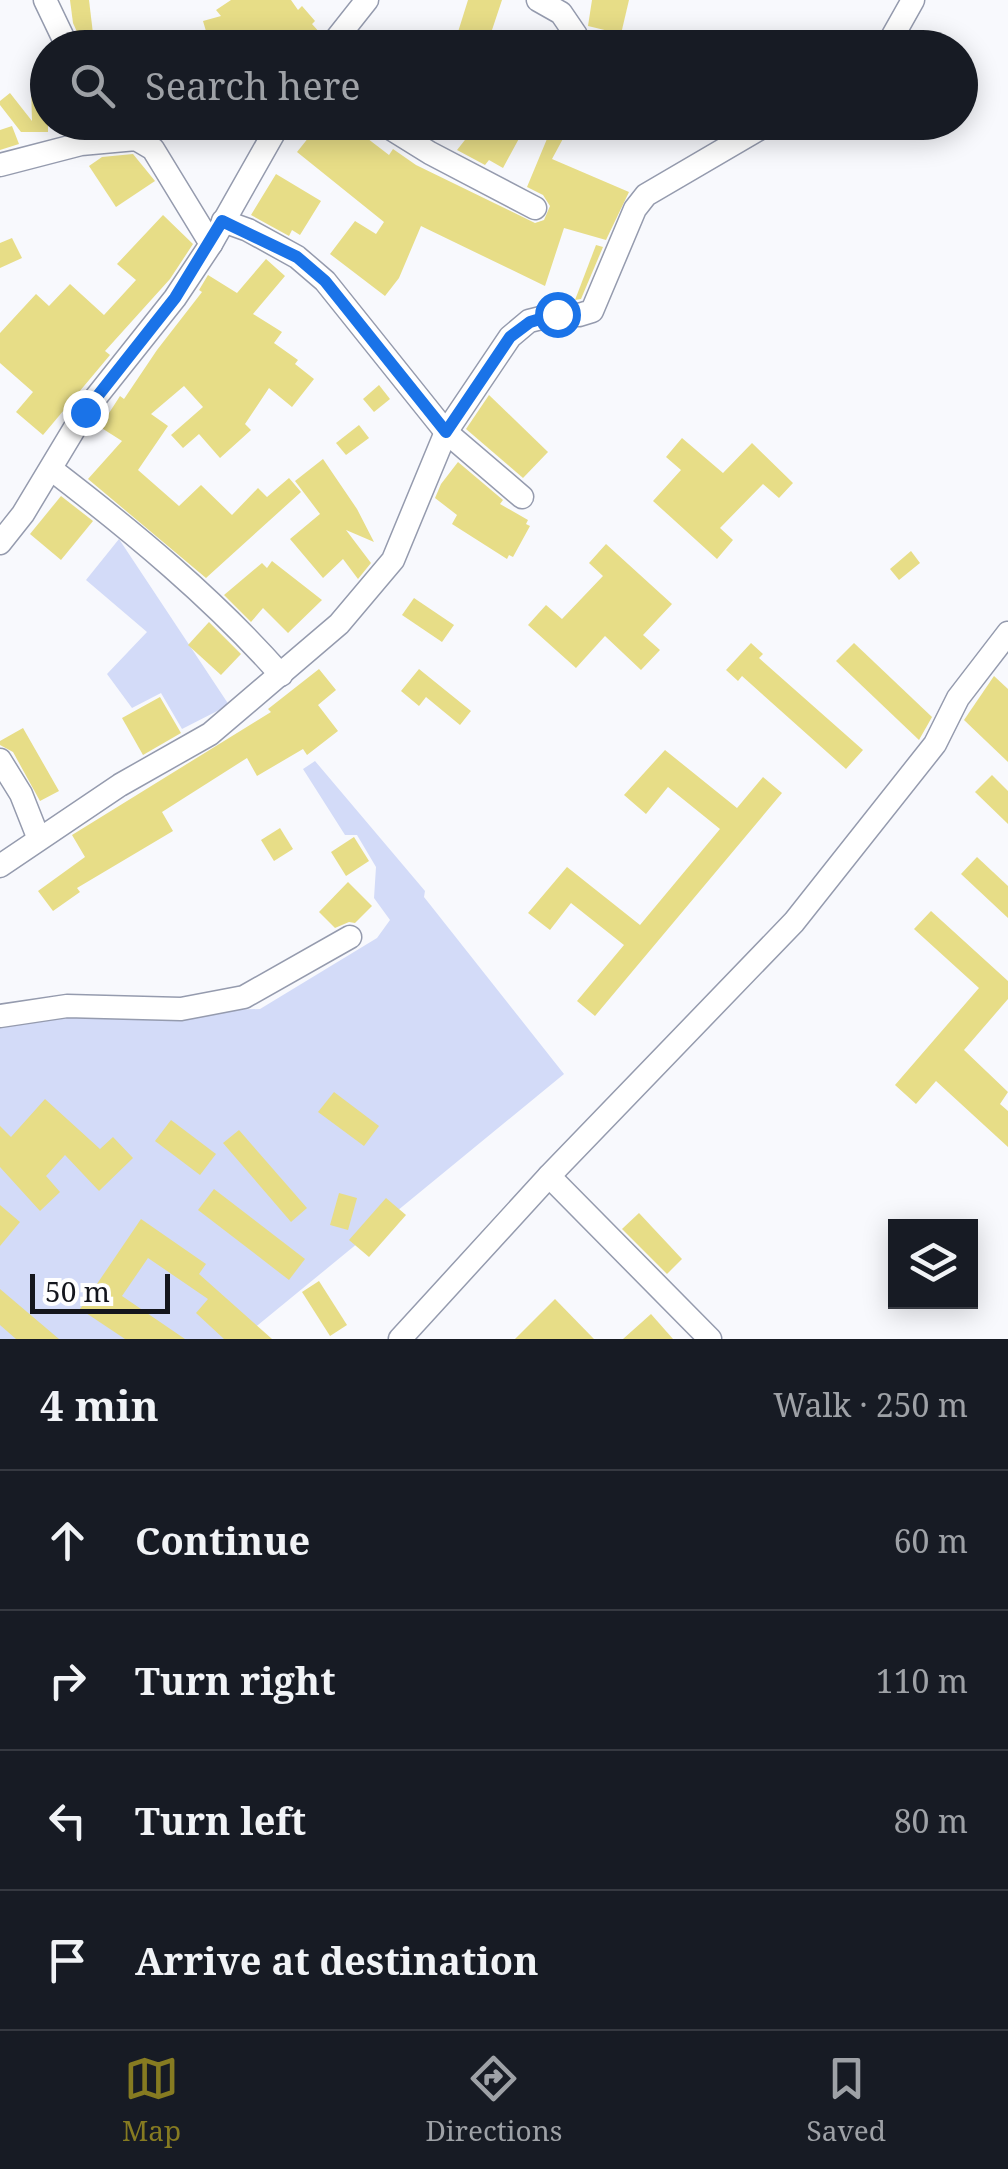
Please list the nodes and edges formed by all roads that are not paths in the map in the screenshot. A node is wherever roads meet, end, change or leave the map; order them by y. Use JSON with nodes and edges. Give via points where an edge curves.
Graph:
{"nodes":[{"id":1,"x":45,"y":0,"type":"edge"},
{"id":2,"x":367,"y":0,"type":"edge"},
{"id":3,"x":538,"y":0,"type":"edge"},
{"id":4,"x":913,"y":0,"type":"edge"},
{"id":5,"x":59,"y":30,"type":"edge"},
{"id":6,"x":344,"y":30,"type":"edge"},
{"id":7,"x":573,"y":30,"type":"edge"},
{"id":8,"x":896,"y":30,"type":"edge"},
{"id":9,"x":63,"y":140,"type":"edge"},
{"id":10,"x":139,"y":140,"type":"edge"},
{"id":11,"x":269,"y":140,"type":"edge"},
{"id":12,"x":409,"y":140,"type":"edge"},
{"id":13,"x":741,"y":140,"type":"edge"},
{"id":14,"x":0,"y":166,"type":"edge"},
{"id":15,"x":535,"y":208,"type":"dead end"},
{"id":16,"x":222,"y":221,"type":"junction"},
{"id":17,"x":211,"y":244,"type":"junction"},
{"id":18,"x":446,"y":432,"type":"junction"},
{"id":19,"x":52,"y":470,"type":"junction"},
{"id":20,"x":522,"y":497,"type":"dead end"},
{"id":21,"x":0,"y":543,"type":"edge"},
{"id":22,"x":1008,"y":632,"type":"edge"},
{"id":23,"x":281,"y":675,"type":"junction"},
{"id":24,"x":0,"y":760,"type":"edge"},
{"id":25,"x":38,"y":837,"type":"junction"},
{"id":26,"x":0,"y":866,"type":"edge"},
{"id":27,"x":350,"y":937,"type":"dead end"},
{"id":28,"x":0,"y":1016,"type":"edge"},
{"id":29,"x":549,"y":1176,"type":"junction"},
{"id":30,"x":400,"y":1339,"type":"edge"},
{"id":31,"x":710,"y":1339,"type":"edge"}],
"edges":[{"from":1,"to":5,"type":"street"},
{"from":2,"to":6,"type":"street"},
{"from":3,"to":7,"type":"street","via":[[561,13]]},
{"from":4,"to":8,"type":"street"},
{"from":9,"to":14,"type":"street"},
{"from":10,"to":17,"type":"street","via":[[152,149]]},
{"from":11,"to":16,"type":"street"},
{"from":12,"to":15,"type":"street"},
{"from":13,"to":18,"type":"street","via":[[646,195],[592,311],[530,322],[510,337]]},
{"from":16,"to":17,"type":"street"},
{"from":16,"to":18,"type":"street","via":[[297,257],[325,281]]},
{"from":17,"to":19,"type":"street","via":[[85,412]]},
{"from":18,"to":20,"type":"street"},
{"from":18,"to":23,"type":"street","via":[[393,560],[339,624]]},
{"from":19,"to":21,"type":"street"},
{"from":19,"to":23,"type":"street","via":[[113,516]]},
{"from":22,"to":29,"type":"street","via":[[958,698],[935,744],[794,922]]},
{"from":23,"to":25,"type":"street","via":[[210,734]]},
{"from":24,"to":25,"type":"street"},
{"from":25,"to":26,"type":"street"},
{"from":27,"to":28,"type":"street","via":[[244,997],[181,1009],[67,1006]]},
{"from":29,"to":30,"type":"street"},
{"from":29,"to":31,"type":"street"}]}
